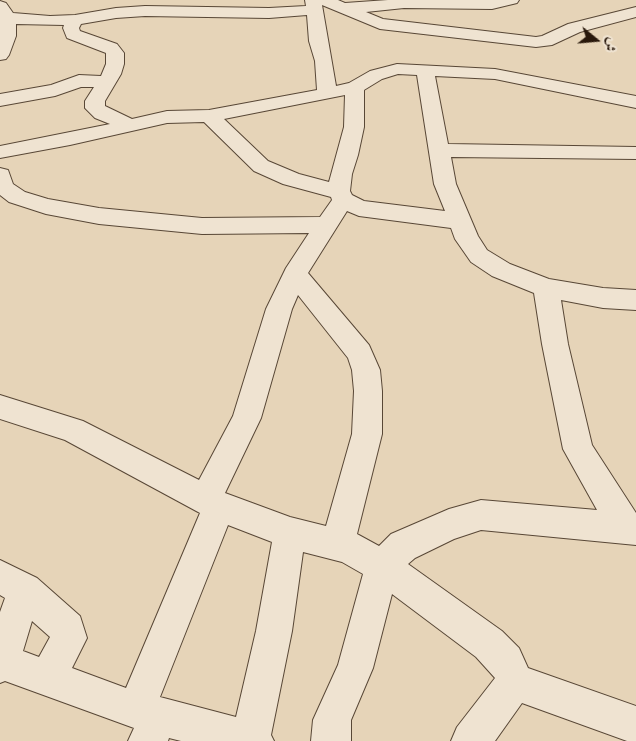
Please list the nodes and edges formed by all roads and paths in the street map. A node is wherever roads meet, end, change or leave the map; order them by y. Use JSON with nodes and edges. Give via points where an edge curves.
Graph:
{"nodes":[{"id":1,"x":511,"y":0,"type":"edge"},
{"id":2,"x":317,"y":3,"type":"edge"},
{"id":3,"x":344,"y":8,"type":"junction"},
{"id":4,"x":4,"y":12,"type":"edge"},
{"id":5,"x":636,"y":12,"type":"edge"},
{"id":6,"x":75,"y":20,"type":"junction"},
{"id":7,"x":0,"y":55,"type":"edge"},
{"id":8,"x":425,"y":70,"type":"junction"},
{"id":9,"x":108,"y":82,"type":"junction"},
{"id":10,"x":354,"y":87,"type":"junction"},
{"id":11,"x":327,"y":92,"type":"junction"},
{"id":12,"x":0,"y":100,"type":"edge"},
{"id":13,"x":636,"y":103,"type":"edge"},
{"id":14,"x":209,"y":116,"type":"junction"},
{"id":15,"x":130,"y":125,"type":"junction"},
{"id":16,"x":440,"y":150,"type":"junction"},
{"id":17,"x":0,"y":152,"type":"edge"},
{"id":18,"x":636,"y":153,"type":"edge"},
{"id":19,"x":0,"y":175,"type":"edge"},
{"id":20,"x":341,"y":196,"type":"junction"},
{"id":21,"x":460,"y":221,"type":"junction"},
{"id":22,"x":326,"y":225,"type":"junction"},
{"id":23,"x":295,"y":274,"type":"junction"},
{"id":24,"x":546,"y":288,"type":"junction"},
{"id":25,"x":634,"y":293,"type":"edge"},
{"id":26,"x":0,"y":407,"type":"edge"},
{"id":27,"x":213,"y":502,"type":"junction"},
{"id":28,"x":630,"y":528,"type":"edge"},
{"id":29,"x":290,"y":533,"type":"junction"},
{"id":30,"x":338,"y":543,"type":"junction"},
{"id":31,"x":382,"y":566,"type":"junction"},
{"id":32,"x":12,"y":584,"type":"edge"},
{"id":33,"x":1,"y":663,"type":"edge"},
{"id":34,"x":47,"y":678,"type":"junction"},
{"id":35,"x":515,"y":682,"type":"junction"},
{"id":36,"x":148,"y":722,"type":"edge"},
{"id":37,"x":636,"y":725,"type":"edge"},
{"id":38,"x":252,"y":741,"type":"edge"},
{"id":39,"x":331,"y":741,"type":"edge"},
{"id":40,"x":472,"y":741,"type":"edge"}],
"edges":[{"from":1,"to":3,"type":"street","via":[[492,4],[404,2]]},
{"from":2,"to":3,"type":"street"},
{"from":2,"to":6,"type":"street","via":[[269,12],[146,10]]},
{"from":2,"to":11,"type":"street","via":[[318,40]]},
{"from":3,"to":5,"type":"street","via":[[391,26],[536,42]]},
{"from":4,"to":6,"type":"street","via":[[50,21]]},
{"from":4,"to":7,"type":"street","via":[[8,36]]},
{"from":6,"to":9,"type":"street","via":[[71,28],[73,34],[115,52],[115,64]]},
{"from":8,"to":10,"type":"street","via":[[388,70]]},
{"from":8,"to":13,"type":"street","via":[[495,74]]},
{"from":8,"to":16,"type":"street"},
{"from":9,"to":12,"type":"street","via":[[79,81],[56,90]]},
{"from":9,"to":15,"type":"street","via":[[95,100],[95,108]]},
{"from":10,"to":11,"type":"street"},
{"from":10,"to":20,"type":"street","via":[[354,127],[342,174]]},
{"from":11,"to":14,"type":"street"},
{"from":14,"to":15,"type":"street","via":[[168,116]]},
{"from":14,"to":20,"type":"street","via":[[261,166]]},
{"from":15,"to":17,"type":"street"},
{"from":16,"to":18,"type":"street"},
{"from":16,"to":21,"type":"street","via":[[445,184]]},
{"from":19,"to":22,"type":"street","via":[[3,187],[17,197],[98,216],[202,226]]},
{"from":20,"to":21,"type":"street","via":[[359,208]]},
{"from":20,"to":22,"type":"street"},
{"from":21,"to":24,"type":"street","via":[[466,239],[479,256],[501,270]]},
{"from":22,"to":23,"type":"street"},
{"from":23,"to":27,"type":"street","via":[[279,309],[247,418]]},
{"from":23,"to":30,"type":"street","via":[[359,353],[366,370],[367,434]]},
{"from":24,"to":25,"type":"street","via":[[603,298]]},
{"from":24,"to":28,"type":"street","via":[[578,448]]},
{"from":26,"to":27,"type":"street","via":[[73,430]]},
{"from":27,"to":29,"type":"street"},
{"from":27,"to":36,"type":"street"},
{"from":28,"to":31,"type":"street","via":[[481,515],[425,534],[403,546]]},
{"from":29,"to":30,"type":"street"},
{"from":29,"to":38,"type":"street"},
{"from":30,"to":31,"type":"street"},
{"from":31,"to":35,"type":"street","via":[[489,644],[506,661]]},
{"from":31,"to":39,"type":"street","via":[[356,668],[332,720]]},
{"from":32,"to":33,"type":"street"},
{"from":32,"to":34,"type":"street","via":[[67,630],[68,638]]},
{"from":33,"to":34,"type":"street"},
{"from":34,"to":36,"type":"street"},
{"from":35,"to":37,"type":"street"},
{"from":35,"to":40,"type":"street"},
{"from":36,"to":38,"type":"street"}]}
